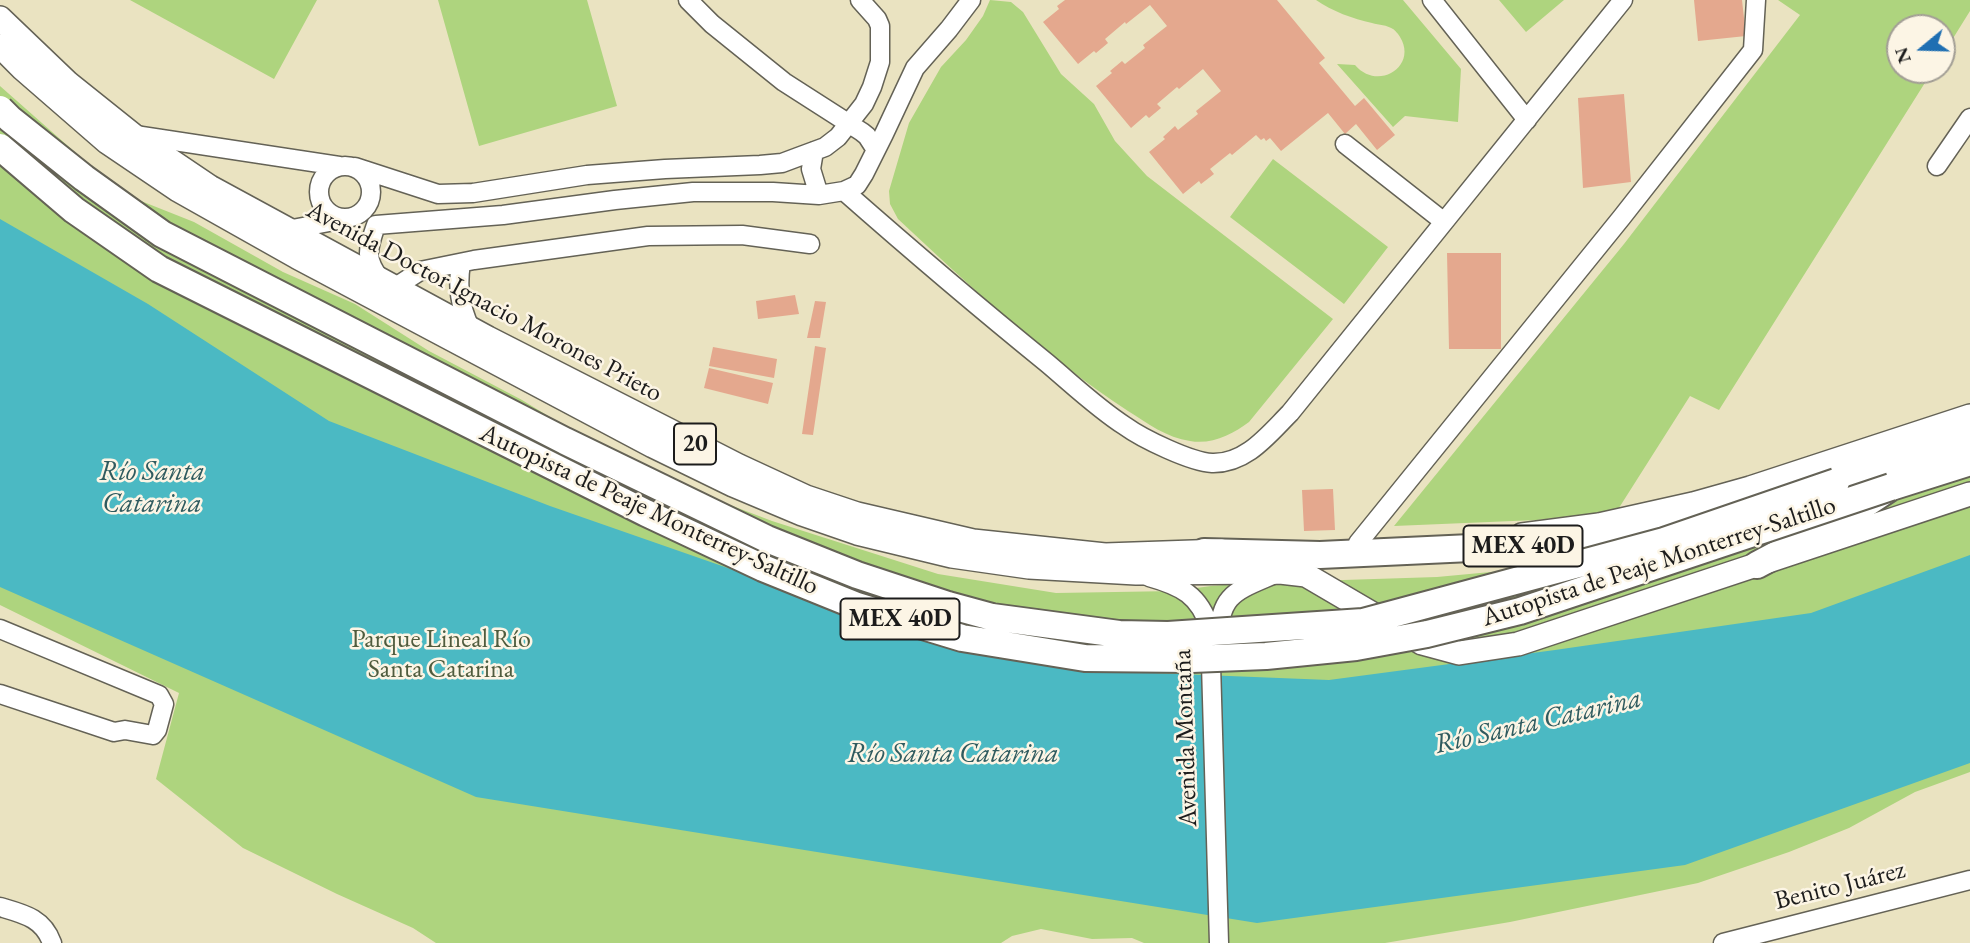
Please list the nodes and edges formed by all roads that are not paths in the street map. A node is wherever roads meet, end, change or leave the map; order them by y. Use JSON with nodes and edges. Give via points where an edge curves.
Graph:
{"nodes":[{"id":1,"x":688,"y":0,"type":"edge"},
{"id":2,"x":860,"y":0,"type":"edge"},
{"id":3,"x":971,"y":0,"type":"edge"},
{"id":4,"x":1432,"y":0,"type":"edge"},
{"id":5,"x":1623,"y":0,"type":"edge"},
{"id":6,"x":1756,"y":0,"type":"edge"},
{"id":7,"x":0,"y":18,"type":"edge"},
{"id":8,"x":0,"y":46,"type":"edge"},
{"id":9,"x":0,"y":109,"type":"edge"},
{"id":10,"x":1970,"y":118,"type":"edge"},
{"id":11,"x":1527,"y":120,"type":"junction"},
{"id":12,"x":849,"y":122,"type":"junction"},
{"id":13,"x":133,"y":135,"type":"junction"},
{"id":14,"x":1345,"y":144,"type":"dead end"},
{"id":15,"x":0,"y":147,"type":"edge"},
{"id":16,"x":876,"y":150,"type":"junction"},
{"id":17,"x":814,"y":151,"type":"junction"},
{"id":18,"x":1937,"y":166,"type":"dead end"},
{"id":19,"x":347,"y":167,"type":"junction"},
{"id":20,"x":621,"y":172,"type":"junction"},
{"id":21,"x":845,"y":191,"type":"junction"},
{"id":22,"x":819,"y":195,"type":"junction"},
{"id":23,"x":624,"y":199,"type":"junction"},
{"id":24,"x":351,"y":217,"type":"junction"},
{"id":25,"x":1443,"y":221,"type":"junction"},
{"id":26,"x":376,"y":225,"type":"junction"},
{"id":27,"x":287,"y":230,"type":"junction"},
{"id":28,"x":810,"y":244,"type":"dead end"},
{"id":29,"x":461,"y":263,"type":"junction"},
{"id":30,"x":388,"y":285,"type":"junction"},
{"id":31,"x":470,"y":328,"type":"junction"},
{"id":32,"x":1970,"y":416,"type":"edge"},
{"id":33,"x":1970,"y":440,"type":"edge"},
{"id":34,"x":1970,"y":462,"type":"edge"},
{"id":35,"x":1836,"y":482,"type":"junction"},
{"id":36,"x":1891,"y":487,"type":"junction"},
{"id":37,"x":1970,"y":494,"type":"edge"},
{"id":38,"x":1359,"y":542,"type":"junction"},
{"id":39,"x":1204,"y":552,"type":"junction"},
{"id":40,"x":1757,"y":565,"type":"junction"},
{"id":41,"x":1280,"y":572,"type":"junction"},
{"id":42,"x":1136,"y":573,"type":"junction"},
{"id":43,"x":0,"y":629,"type":"edge"},
{"id":44,"x":1214,"y":629,"type":"junction"},
{"id":45,"x":0,"y":694,"type":"edge"},
{"id":46,"x":1970,"y":880,"type":"edge"},
{"id":47,"x":0,"y":907,"type":"edge"},
{"id":48,"x":52,"y":943,"type":"edge"},
{"id":49,"x":1219,"y":943,"type":"edge"},
{"id":50,"x":1229,"y":943,"type":"edge"},
{"id":51,"x":1723,"y":943,"type":"edge"}],
"edges":[{"from":1,"to":12,"type":"street","via":[[784,82]]},
{"from":2,"to":12,"type":"street","via":[[880,26],[880,62],[864,104]]},
{"from":3,"to":16,"type":"street","via":[[915,68]]},
{"from":4,"to":11,"type":"street"},
{"from":5,"to":11,"type":"street"},
{"from":6,"to":38,"type":"street","via":[[1753,50]]},
{"from":7,"to":13,"type":"main road","name":"Avenida Doctor Ignacio Morones Prieto","number":"20","via":[[68,83]]},
{"from":8,"to":42,"type":"main road","name":"Avenida Doctor Ignacio Morones Prieto","number":"20","via":[[107,142],[178,190],[285,251],[733,485],[857,533],[952,556],[1029,567]]},
{"from":9,"to":35,"type":"highway","name":"Autopista de Peaje Monterrey-Saltillo","number":"MEX 40D","bridge":true,"via":[[162,234],[394,353],[767,539],[857,575],[992,617],[1119,634],[1168,635],[1363,622],[1664,541]]},
{"from":10,"to":18,"type":"street"},
{"from":11,"to":25,"type":"street"},
{"from":12,"to":16,"type":"street"},
{"from":12,"to":17,"type":"street","via":[[838,137]]},
{"from":13,"to":19,"type":"street"},
{"from":13,"to":27,"type":"main road","name":"Avenida Doctor Ignacio Morones Prieto","number":"20","via":[[210,187]]},
{"from":14,"to":25,"type":"street"},
{"from":15,"to":36,"type":"highway","name":"Autopista de Peaje Monterrey-Saltillo","number":"MEX 40D","bridge":true,"via":[[74,210],[159,269],[763,568],[856,606],[962,638],[1085,658],[1266,656],[1356,647],[1520,611]]},
{"from":16,"to":21,"type":"street","via":[[857,185]]},
{"from":17,"to":20,"type":"street","via":[[782,163]]},
{"from":17,"to":22,"type":"street","via":[[811,169]]},
{"from":19,"to":20,"type":"street","via":[[438,194]]},
{"from":19,"to":24,"type":"street","via":[[364,173],[372,191],[364,211]]},
{"from":19,"to":24,"type":"street","via":[[330,170],[319,195],[328,212]]},
{"from":20,"to":23,"type":"street"},
{"from":21,"to":22,"type":"street"},
{"from":21,"to":25,"type":"street","via":[[964,296],[1126,427],[1191,460],[1211,463],[1244,456],[1290,413]]},
{"from":22,"to":23,"type":"street","via":[[692,192]]},
{"from":23,"to":26,"type":"street"},
{"from":24,"to":26,"type":"street"},
{"from":24,"to":27,"type":"street"},
{"from":26,"to":30,"type":"street","via":[[368,257]]},
{"from":27,"to":30,"type":"main road","name":"Avenida Doctor Ignacio Morones Prieto","number":"20"},
{"from":28,"to":29,"type":"street","via":[[742,234],[648,236]]},
{"from":29,"to":30,"type":"street","via":[[419,271]]},
{"from":29,"to":31,"type":"street","via":[[459,295]]},
{"from":30,"to":31,"type":"main road","name":"Avenida Doctor Ignacio Morones Prieto","number":"20"},
{"from":31,"to":39,"type":"main road","name":"Avenida Doctor Ignacio Morones Prieto","number":"20","via":[[739,466],[857,514],[973,541],[1105,555]]},
{"from":32,"to":38,"type":"main road","name":"Avenida Doctor Ignacio Morones Prieto","number":"20","via":[[1750,488],[1599,525],[1517,536]]},
{"from":33,"to":35,"type":"highway","number":"MEX 40D"},
{"from":34,"to":36,"type":"highway","name":"Autopista de Peaje Monterrey-Saltillo","number":"MEX 40D"},
{"from":35,"to":39,"type":"highway","number":"MEX 40D","via":[[1636,533],[1569,543],[1320,555]]},
{"from":36,"to":40,"type":"highway","via":[[1843,519]]},
{"from":37,"to":40,"type":"main road"},
{"from":38,"to":39,"type":"main road","name":"Avenida Doctor Ignacio Morones Prieto","number":"20"},
{"from":40,"to":41,"type":"main road","name":"Avenida Doctor Ignacio Morones Prieto","number":"20","via":[[1518,644],[1459,653],[1422,643],[1306,575]]},
{"from":41,"to":42,"type":"main road","name":"Avenida Doctor Ignacio Morones Prieto","number":"20"},
{"from":41,"to":44,"type":"street","name":"Avenida Montaña","via":[[1233,595]]},
{"from":42,"to":44,"type":"street","name":"Avenida Montaña","via":[[1179,587],[1203,610]]},
{"from":43,"to":45,"type":"street","via":[[159,695],[164,704],[153,735],[114,732]]},
{"from":44,"to":49,"type":"street","name":"Avenida Montaña","bridge":true},
{"from":44,"to":50,"type":"street","name":"Avenida Montaña","bridge":true},
{"from":46,"to":51,"type":"street","name":"Benito Juárez"},
{"from":47,"to":48,"type":"street","via":[[37,920]]}]}
